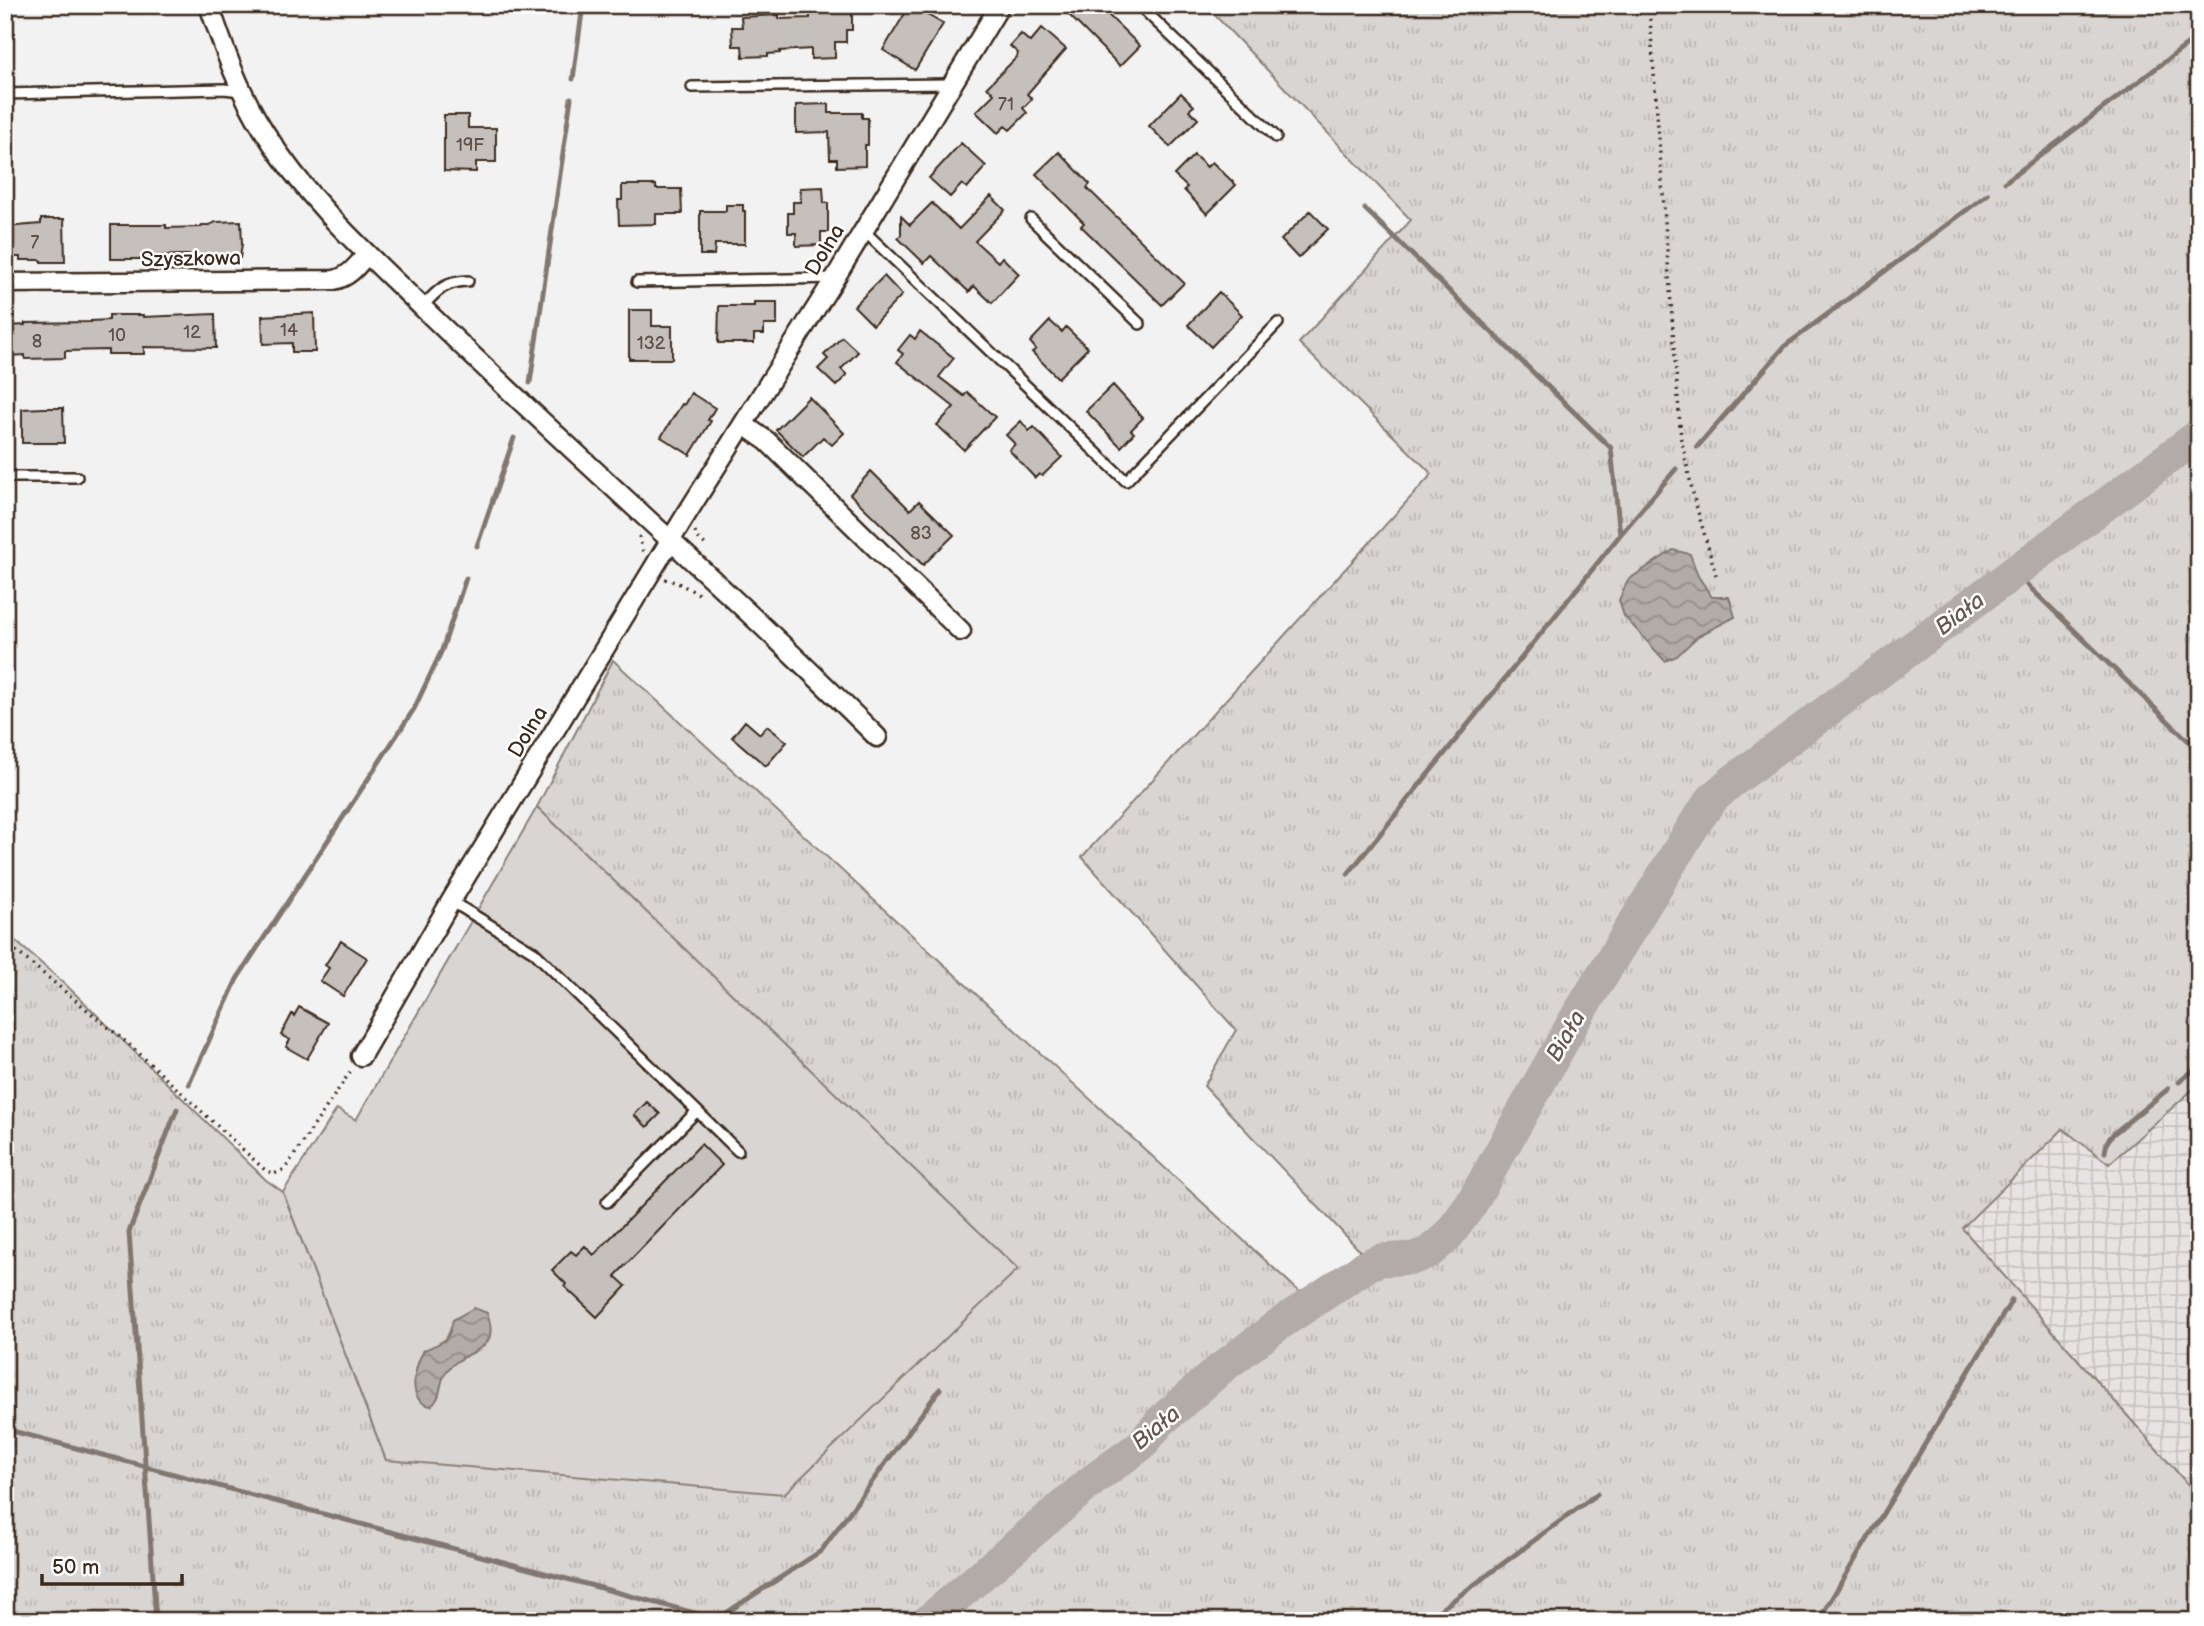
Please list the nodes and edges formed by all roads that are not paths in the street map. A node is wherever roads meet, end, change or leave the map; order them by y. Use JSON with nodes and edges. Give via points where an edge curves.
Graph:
{"nodes":[{"id":1,"x":209,"y":5,"type":"edge"},
{"id":2,"x":1000,"y":5,"type":"edge"},
{"id":3,"x":1139,"y":5,"type":"edge"},
{"id":4,"x":950,"y":84,"type":"junction"},
{"id":5,"x":692,"y":86,"type":"dead end"},
{"id":6,"x":242,"y":91,"type":"junction"},
{"id":7,"x":5,"y":94,"type":"edge"},
{"id":8,"x":1276,"y":137,"type":"dead end"},
{"id":9,"x":1031,"y":219,"type":"dead end"},
{"id":10,"x":863,"y":230,"type":"junction"},
{"id":11,"x":367,"y":254,"type":"junction"},
{"id":12,"x":835,"y":278,"type":"junction"},
{"id":13,"x":468,"y":281,"type":"dead end"},
{"id":14,"x":638,"y":282,"type":"dead end"},
{"id":15,"x":5,"y":283,"type":"edge"},
{"id":16,"x":422,"y":307,"type":"junction"},
{"id":17,"x":1278,"y":323,"type":"dead end"},
{"id":18,"x":1140,"y":324,"type":"dead end"},
{"id":19,"x":744,"y":425,"type":"junction"},
{"id":20,"x":5,"y":477,"type":"edge"},
{"id":21,"x":77,"y":477,"type":"dead end"},
{"id":22,"x":671,"y":540,"type":"junction"},
{"id":23,"x":961,"y":631,"type":"dead end"},
{"id":24,"x":877,"y":737,"type":"dead end"},
{"id":25,"x":451,"y":901,"type":"junction"},
{"id":26,"x":361,"y":1056,"type":"road end"},
{"id":27,"x":696,"y":1111,"type":"junction"},
{"id":28,"x":738,"y":1151,"type":"dead end"},
{"id":29,"x":607,"y":1202,"type":"dead end"}],
"edges":[{"from":1,"to":6,"type":"street"},
{"from":2,"to":4,"type":"street","name":"Dolna"},
{"from":3,"to":8,"type":"lane"},
{"from":4,"to":5,"type":"lane"},
{"from":4,"to":10,"type":"street","name":"Dolna"},
{"from":6,"to":7,"type":"lane"},
{"from":6,"to":11,"type":"street","via":[[291,171]]},
{"from":9,"to":18,"type":"lane"},
{"from":10,"to":12,"type":"street","name":"Dolna"},
{"from":10,"to":17,"type":"lane","via":[[1126,481]]},
{"from":11,"to":15,"type":"street","name":"Szyszkowa","via":[[349,274],[334,280]]},
{"from":11,"to":16,"type":"street"},
{"from":12,"to":14,"type":"lane"},
{"from":12,"to":19,"type":"street","name":"Dolna"},
{"from":13,"to":16,"type":"lane","via":[[442,287]]},
{"from":16,"to":22,"type":"street"},
{"from":19,"to":22,"type":"street","name":"Dolna"},
{"from":19,"to":23,"type":"street","via":[[768,441]]},
{"from":20,"to":21,"type":"lane"},
{"from":22,"to":24,"type":"street"},
{"from":22,"to":25,"type":"street","name":"Dolna"},
{"from":25,"to":26,"type":"street","name":"Dolna"},
{"from":25,"to":27,"type":"lane","via":[[534,952]]},
{"from":27,"to":28,"type":"lane"},
{"from":27,"to":29,"type":"lane"}]}
